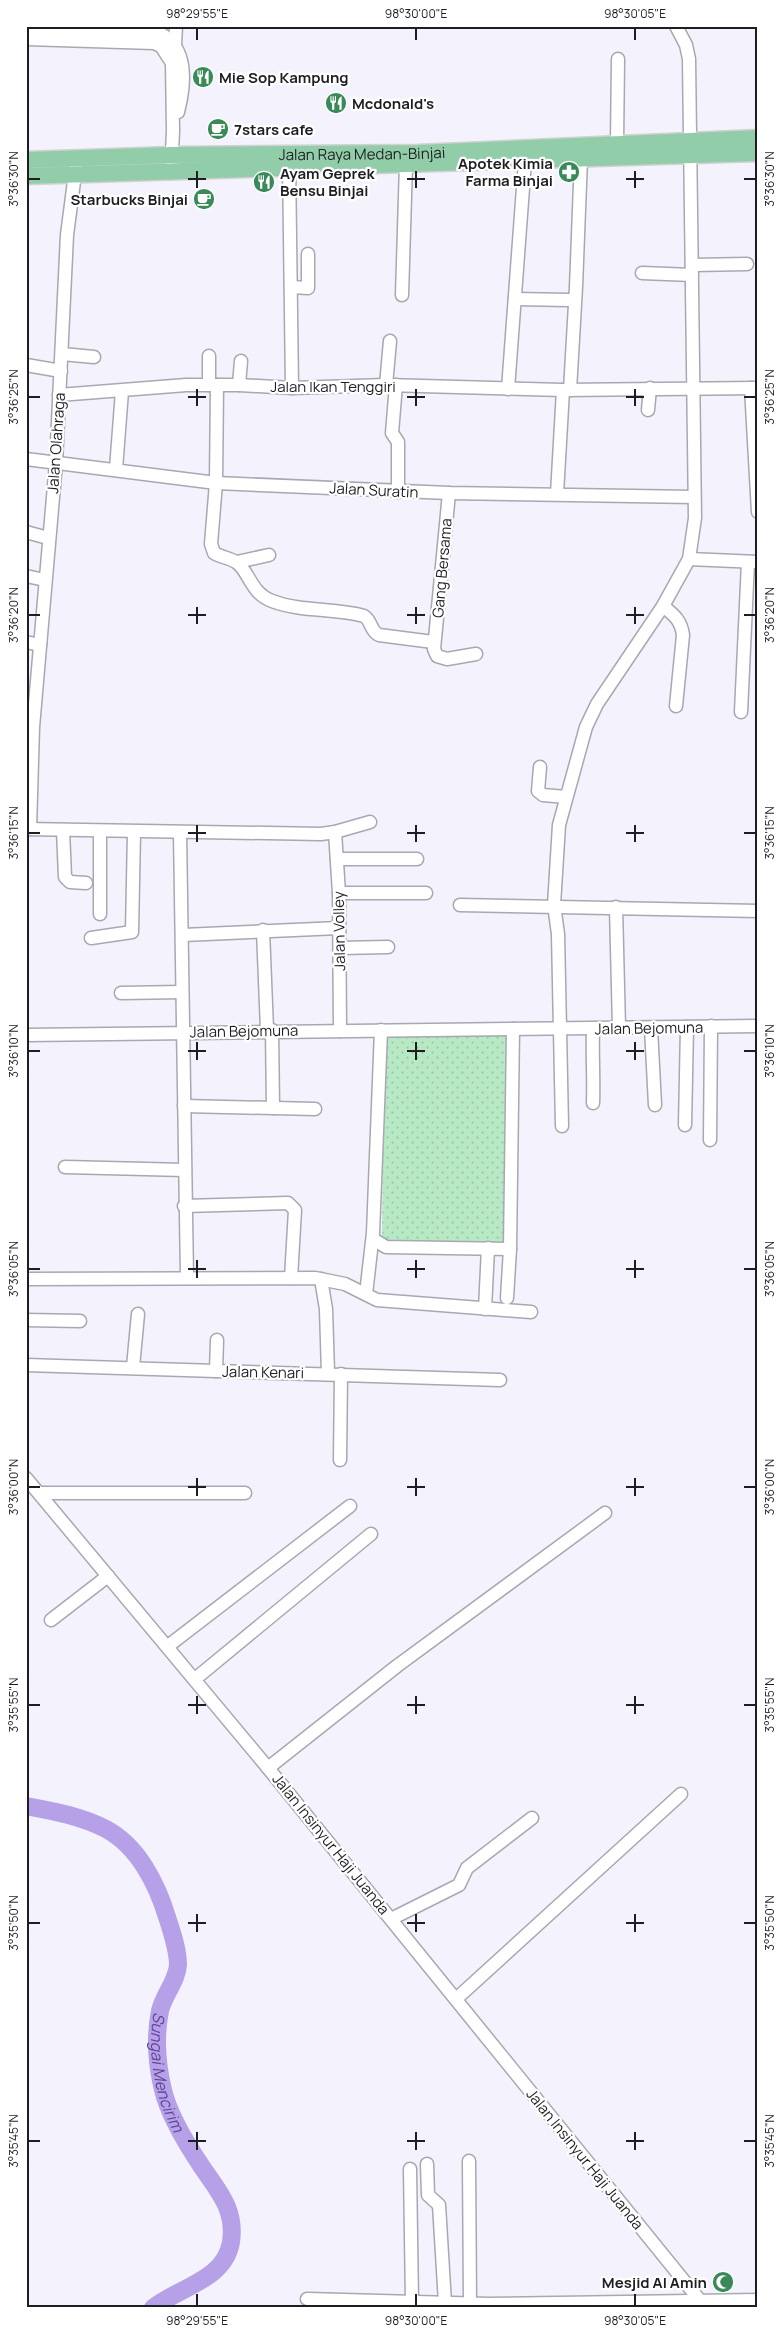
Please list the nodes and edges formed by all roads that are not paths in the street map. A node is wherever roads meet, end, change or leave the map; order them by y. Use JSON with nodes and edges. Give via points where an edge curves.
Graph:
{"nodes":[{"id":1,"x":176,"y":26,"type":"edge"},
{"id":2,"x":676,"y":26,"type":"edge"},
{"id":3,"x":26,"y":28,"type":"edge"},
{"id":4,"x":26,"y":39,"type":"edge"},
{"id":5,"x":175,"y":44,"type":"junction"},
{"id":6,"x":618,"y":59,"type":"dead end"},
{"id":7,"x":173,"y":131,"type":"junction"},
{"id":8,"x":758,"y":138,"type":"edge"},
{"id":9,"x":617,"y":144,"type":"junction"},
{"id":10,"x":691,"y":147,"type":"junction"},
{"id":11,"x":758,"y":153,"type":"edge"},
{"id":12,"x":580,"y":158,"type":"junction"},
{"id":13,"x":26,"y":160,"type":"edge"},
{"id":14,"x":289,"y":161,"type":"junction"},
{"id":15,"x":525,"y":161,"type":"junction"},
{"id":16,"x":171,"y":163,"type":"junction"},
{"id":17,"x":406,"y":164,"type":"junction"},
{"id":18,"x":76,"y":166,"type":"junction"},
{"id":19,"x":26,"y":176,"type":"edge"},
{"id":20,"x":308,"y":254,"type":"dead end"},
{"id":21,"x":747,"y":264,"type":"dead end"},
{"id":22,"x":692,"y":270,"type":"junction"},
{"id":23,"x":642,"y":273,"type":"dead end"},
{"id":24,"x":290,"y":287,"type":"junction"},
{"id":25,"x":402,"y":295,"type":"dead end"},
{"id":26,"x":515,"y":299,"type":"junction"},
{"id":27,"x":569,"y":300,"type":"dead end"},
{"id":28,"x":390,"y":341,"type":"dead end"},
{"id":29,"x":62,"y":354,"type":"junction"},
{"id":30,"x":94,"y":356,"type":"dead end"},
{"id":31,"x":209,"y":356,"type":"dead end"},
{"id":32,"x":241,"y":361,"type":"dead end"},
{"id":33,"x":26,"y":365,"type":"edge"},
{"id":34,"x":61,"y":370,"type":"junction"},
{"id":35,"x":213,"y":385,"type":"junction"},
{"id":36,"x":239,"y":385,"type":"junction"},
{"id":37,"x":391,"y":385,"type":"junction"},
{"id":38,"x":292,"y":388,"type":"junction"},
{"id":39,"x":650,"y":388,"type":"junction"},
{"id":40,"x":693,"y":388,"type":"junction"},
{"id":41,"x":754,"y":388,"type":"edge"},
{"id":42,"x":508,"y":389,"type":"junction"},
{"id":43,"x":566,"y":390,"type":"junction"},
{"id":44,"x":122,"y":391,"type":"junction"},
{"id":45,"x":59,"y":395,"type":"junction"},
{"id":46,"x":648,"y":410,"type":"dead end"},
{"id":47,"x":26,"y":459,"type":"edge"},
{"id":48,"x":56,"y":463,"type":"junction"},
{"id":49,"x":116,"y":469,"type":"junction"},
{"id":50,"x":216,"y":483,"type":"junction"},
{"id":51,"x":398,"y":492,"type":"junction"},
{"id":52,"x":449,"y":493,"type":"junction"},
{"id":53,"x":557,"y":494,"type":"junction"},
{"id":54,"x":694,"y":497,"type":"junction"},
{"id":55,"x":758,"y":512,"type":"edge"},
{"id":56,"x":26,"y":532,"type":"edge"},
{"id":57,"x":48,"y":538,"type":"junction"},
{"id":58,"x":269,"y":555,"type":"dead end"},
{"id":59,"x":689,"y":559,"type":"junction"},
{"id":60,"x":237,"y":562,"type":"junction"},
{"id":61,"x":753,"y":562,"type":"edge"},
{"id":62,"x":26,"y":576,"type":"edge"},
{"id":63,"x":45,"y":580,"type":"junction"},
{"id":64,"x":663,"y":606,"type":"junction"},
{"id":65,"x":26,"y":642,"type":"edge"},
{"id":66,"x":433,"y":642,"type":"junction"},
{"id":67,"x":40,"y":645,"type":"junction"},
{"id":68,"x":476,"y":654,"type":"dead end"},
{"id":69,"x":676,"y":706,"type":"dead end"},
{"id":70,"x":31,"y":707,"type":"edge"},
{"id":71,"x":741,"y":712,"type":"dead end"},
{"id":72,"x":30,"y":728,"type":"edge"},
{"id":73,"x":540,"y":767,"type":"dead end"},
{"id":74,"x":566,"y":797,"type":"junction"},
{"id":75,"x":370,"y":822,"type":"dead end"},
{"id":76,"x":28,"y":829,"type":"edge"},
{"id":77,"x":63,"y":830,"type":"junction"},
{"id":78,"x":100,"y":832,"type":"junction"},
{"id":79,"x":134,"y":832,"type":"junction"},
{"id":80,"x":335,"y":832,"type":"junction"},
{"id":81,"x":180,"y":833,"type":"junction"},
{"id":82,"x":337,"y":859,"type":"junction"},
{"id":83,"x":416,"y":859,"type":"dead end"},
{"id":84,"x":86,"y":883,"type":"dead end"},
{"id":85,"x":339,"y":893,"type":"junction"},
{"id":86,"x":426,"y":893,"type":"dead end"},
{"id":87,"x":460,"y":905,"type":"dead end"},
{"id":88,"x":554,"y":905,"type":"junction"},
{"id":89,"x":616,"y":907,"type":"junction"},
{"id":90,"x":758,"y":911,"type":"edge"},
{"id":91,"x":100,"y":914,"type":"dead end"},
{"id":92,"x":339,"y":928,"type":"junction"},
{"id":93,"x":263,"y":930,"type":"junction"},
{"id":94,"x":183,"y":935,"type":"junction"},
{"id":95,"x":91,"y":938,"type":"dead end"},
{"id":96,"x":388,"y":947,"type":"dead end"},
{"id":97,"x":340,"y":948,"type":"junction"},
{"id":98,"x":182,"y":992,"type":"junction"},
{"id":99,"x":121,"y":993,"type":"dead end"},
{"id":100,"x":711,"y":1026,"type":"junction"},
{"id":101,"x":758,"y":1026,"type":"edge"},
{"id":102,"x":687,"y":1027,"type":"junction"},
{"id":103,"x":561,"y":1028,"type":"junction"},
{"id":104,"x":619,"y":1028,"type":"junction"},
{"id":105,"x":651,"y":1028,"type":"junction"},
{"id":106,"x":513,"y":1029,"type":"junction"},
{"id":107,"x":270,"y":1030,"type":"junction"},
{"id":108,"x":381,"y":1030,"type":"junction"},
{"id":109,"x":593,"y":1030,"type":"junction"},
{"id":110,"x":340,"y":1031,"type":"junction"},
{"id":111,"x":182,"y":1032,"type":"junction"},
{"id":112,"x":26,"y":1035,"type":"edge"},
{"id":113,"x":593,"y":1103,"type":"dead end"},
{"id":114,"x":655,"y":1105,"type":"dead end"},
{"id":115,"x":184,"y":1106,"type":"junction"},
{"id":116,"x":273,"y":1108,"type":"junction"},
{"id":117,"x":315,"y":1109,"type":"dead end"},
{"id":118,"x":685,"y":1125,"type":"dead end"},
{"id":119,"x":562,"y":1126,"type":"dead end"},
{"id":120,"x":710,"y":1140,"type":"dead end"},
{"id":121,"x":65,"y":1167,"type":"dead end"},
{"id":122,"x":185,"y":1170,"type":"junction"},
{"id":123,"x":184,"y":1206,"type":"junction"},
{"id":124,"x":373,"y":1239,"type":"junction"},
{"id":125,"x":488,"y":1248,"type":"junction"},
{"id":126,"x":510,"y":1249,"type":"junction"},
{"id":127,"x":187,"y":1278,"type":"junction"},
{"id":128,"x":292,"y":1278,"type":"junction"},
{"id":129,"x":26,"y":1279,"type":"edge"},
{"id":130,"x":321,"y":1279,"type":"junction"},
{"id":131,"x":366,"y":1294,"type":"junction"},
{"id":132,"x":507,"y":1298,"type":"dead end"},
{"id":133,"x":485,"y":1309,"type":"junction"},
{"id":134,"x":531,"y":1312,"type":"dead end"},
{"id":135,"x":138,"y":1314,"type":"dead end"},
{"id":136,"x":26,"y":1320,"type":"edge"},
{"id":137,"x":80,"y":1322,"type":"dead end"},
{"id":138,"x":217,"y":1340,"type":"dead end"},
{"id":139,"x":26,"y":1365,"type":"edge"},
{"id":140,"x":133,"y":1367,"type":"junction"},
{"id":141,"x":216,"y":1371,"type":"junction"},
{"id":142,"x":328,"y":1373,"type":"junction"},
{"id":143,"x":341,"y":1374,"type":"junction"},
{"id":144,"x":500,"y":1380,"type":"dead end"},
{"id":145,"x":340,"y":1460,"type":"dead end"},
{"id":146,"x":26,"y":1478,"type":"edge"},
{"id":147,"x":39,"y":1493,"type":"junction"},
{"id":148,"x":245,"y":1494,"type":"dead end"},
{"id":149,"x":350,"y":1506,"type":"dead end"},
{"id":150,"x":605,"y":1513,"type":"dead end"},
{"id":151,"x":371,"y":1534,"type":"dead end"},
{"id":152,"x":108,"y":1576,"type":"junction"},
{"id":153,"x":51,"y":1620,"type":"dead end"},
{"id":154,"x":168,"y":1646,"type":"junction"},
{"id":155,"x":196,"y":1679,"type":"junction"},
{"id":156,"x":268,"y":1768,"type":"junction"},
{"id":157,"x":681,"y":1794,"type":"dead end"},
{"id":158,"x":532,"y":1818,"type":"dead end"},
{"id":159,"x":392,"y":1919,"type":"junction"},
{"id":160,"x":456,"y":1999,"type":"junction"},
{"id":161,"x":469,"y":2162,"type":"dead end"},
{"id":162,"x":427,"y":2164,"type":"dead end"},
{"id":163,"x":410,"y":2169,"type":"dead end"},
{"id":164,"x":307,"y":2299,"type":"dead end"},
{"id":165,"x":758,"y":2300,"type":"edge"},
{"id":166,"x":445,"y":2303,"type":"junction"},
{"id":167,"x":470,"y":2303,"type":"junction"},
{"id":168,"x":344,"y":2304,"type":"edge"},
{"id":169,"x":404,"y":2304,"type":"edge"},
{"id":170,"x":702,"y":2304,"type":"edge"},
{"id":171,"x":651,"y":2305,"type":"edge"},
{"id":172,"x":489,"y":2306,"type":"edge"}],
"edges":[{"from":1,"to":5,"type":"street"},
{"from":2,"to":10,"type":"street","via":[[689,59]]},
{"from":3,"to":5,"type":"street","via":[[160,33]]},
{"from":4,"to":7,"type":"street","via":[[154,43],[161,46],[172,63]]},
{"from":5,"to":7,"type":"street","via":[[182,60],[181,101]]},
{"from":6,"to":9,"type":"street"},
{"from":7,"to":16,"type":"street"},
{"from":8,"to":10,"type":"main road","name":"Jalan Raya Medan-Binjai"},
{"from":9,"to":10,"type":"main road","name":"Jalan Raya Medan-Binjai"},
{"from":9,"to":14,"type":"main road","name":"Jalan Raya Medan-Binjai"},
{"from":10,"to":11,"type":"main road","name":"Jalan Raya Medan-Binjai"},
{"from":10,"to":12,"type":"main road","name":"Jalan Raya Medan-Binjai"},
{"from":10,"to":22,"type":"street"},
{"from":12,"to":15,"type":"main road","name":"Jalan Raya Medan-Binjai"},
{"from":12,"to":43,"type":"street","via":[[576,288]]},
{"from":13,"to":18,"type":"main road","name":"Jalan Raya Medan-Binjai"},
{"from":14,"to":16,"type":"main road","name":"Jalan Raya Medan-Binjai"},
{"from":14,"to":17,"type":"main road","name":"Jalan Raya Medan-Binjai"},
{"from":14,"to":24,"type":"street"},
{"from":15,"to":17,"type":"main road","name":"Jalan Raya Medan-Binjai"},
{"from":15,"to":26,"type":"street"},
{"from":16,"to":18,"type":"main road","name":"Jalan Raya Medan-Binjai"},
{"from":17,"to":25,"type":"street"},
{"from":18,"to":19,"type":"main road","name":"Jalan Raya Medan-Binjai"},
{"from":18,"to":29,"type":"street","name":"Jalan Olahraga","via":[[67,235]]},
{"from":20,"to":24,"type":"street","via":[[308,288]]},
{"from":21,"to":22,"type":"street"},
{"from":22,"to":23,"type":"street"},
{"from":22,"to":40,"type":"street"},
{"from":24,"to":38,"type":"street"},
{"from":26,"to":27,"type":"street"},
{"from":26,"to":42,"type":"street"},
{"from":28,"to":37,"type":"street"},
{"from":29,"to":30,"type":"street"},
{"from":29,"to":34,"type":"street","name":"Jalan Olahraga"},
{"from":31,"to":35,"type":"street"},
{"from":32,"to":36,"type":"street"},
{"from":33,"to":34,"type":"street"},
{"from":34,"to":45,"type":"street","name":"Jalan Olahraga"},
{"from":35,"to":36,"type":"street","name":"Jalan Ikan Tenggiri"},
{"from":35,"to":44,"type":"street","name":"Jalan Ikan Tenggiri"},
{"from":35,"to":50,"type":"street"},
{"from":36,"to":38,"type":"street","name":"Jalan Ikan Tenggiri"},
{"from":37,"to":38,"type":"street","name":"Jalan Ikan Tenggiri"},
{"from":37,"to":42,"type":"street","name":"Jalan Ikan Tenggiri"},
{"from":37,"to":51,"type":"street","via":[[392,432],[398,442]]},
{"from":39,"to":40,"type":"street","name":"Jalan Ikan Tenggiri"},
{"from":39,"to":43,"type":"street","name":"Jalan Ikan Tenggiri"},
{"from":39,"to":46,"type":"street"},
{"from":40,"to":41,"type":"street","name":"Jalan Ikan Tenggiri"},
{"from":40,"to":54,"type":"street"},
{"from":41,"to":55,"type":"street"},
{"from":42,"to":43,"type":"street","name":"Jalan Ikan Tenggiri"},
{"from":43,"to":53,"type":"street"},
{"from":44,"to":45,"type":"street","name":"Jalan Ikan Tenggiri"},
{"from":44,"to":49,"type":"street"},
{"from":45,"to":48,"type":"street","name":"Jalan Olahraga"},
{"from":47,"to":48,"type":"street","name":"Jalan Suratin"},
{"from":48,"to":49,"type":"street","name":"Jalan Suratin"},
{"from":48,"to":57,"type":"street","name":"Jalan Olahraga"},
{"from":49,"to":50,"type":"street","name":"Jalan Suratin"},
{"from":50,"to":51,"type":"street","name":"Jalan Suratin"},
{"from":50,"to":60,"type":"street","via":[[212,549],[219,556]]},
{"from":51,"to":52,"type":"street","name":"Jalan Suratin"},
{"from":52,"to":53,"type":"street","name":"Jalan Suratin"},
{"from":52,"to":66,"type":"street","name":"Gang Bersama"},
{"from":53,"to":54,"type":"street","name":"Jalan Suratin"},
{"from":54,"to":59,"type":"street"},
{"from":56,"to":57,"type":"street"},
{"from":57,"to":63,"type":"street","name":"Jalan Olahraga"},
{"from":58,"to":60,"type":"street"},
{"from":59,"to":61,"type":"street"},
{"from":59,"to":64,"type":"street"},
{"from":60,"to":66,"type":"street","via":[[254,588],[272,601],[360,614],[367,618],[378,635]]},
{"from":61,"to":71,"type":"street"},
{"from":62,"to":63,"type":"street"},
{"from":63,"to":67,"type":"street","name":"Jalan Olahraga"},
{"from":64,"to":69,"type":"street","via":[[682,625]]},
{"from":64,"to":74,"type":"street","via":[[597,704],[586,727]]},
{"from":65,"to":67,"type":"street"},
{"from":66,"to":68,"type":"street","via":[[437,656],[441,658]]},
{"from":67,"to":70,"type":"street","name":"Jalan Olahraga"},
{"from":70,"to":72,"type":"street","name":"Jalan Olahraga"},
{"from":72,"to":76,"type":"street"},
{"from":73,"to":74,"type":"street","via":[[538,791],[543,795]]},
{"from":74,"to":88,"type":"street","via":[[559,825]]},
{"from":75,"to":80,"type":"street"},
{"from":76,"to":77,"type":"street"},
{"from":77,"to":78,"type":"street"},
{"from":77,"to":84,"type":"street","via":[[65,878],[70,882]]},
{"from":78,"to":79,"type":"street"},
{"from":78,"to":91,"type":"street"},
{"from":79,"to":81,"type":"street"},
{"from":79,"to":95,"type":"street","via":[[132,932]]},
{"from":80,"to":81,"type":"street"},
{"from":80,"to":82,"type":"street","name":"Jalan Volley"},
{"from":81,"to":94,"type":"street","name":"Jalan Bejomuna"},
{"from":82,"to":83,"type":"street"},
{"from":82,"to":85,"type":"street","name":"Jalan Volley"},
{"from":85,"to":86,"type":"street"},
{"from":85,"to":92,"type":"street","name":"Jalan Volley"},
{"from":87,"to":88,"type":"street"},
{"from":88,"to":89,"type":"street"},
{"from":88,"to":103,"type":"street"},
{"from":89,"to":90,"type":"street"},
{"from":89,"to":104,"type":"street"},
{"from":92,"to":93,"type":"street"},
{"from":92,"to":97,"type":"street","name":"Jalan Volley"},
{"from":93,"to":94,"type":"street"},
{"from":93,"to":107,"type":"street"},
{"from":94,"to":98,"type":"street","name":"Jalan Bejomuna"},
{"from":96,"to":97,"type":"street"},
{"from":97,"to":110,"type":"street","name":"Jalan Volley"},
{"from":98,"to":99,"type":"street"},
{"from":98,"to":111,"type":"street","name":"Jalan Bejomuna"},
{"from":100,"to":101,"type":"street","name":"Jalan Bejomuna"},
{"from":100,"to":102,"type":"street","name":"Jalan Bejomuna"},
{"from":100,"to":120,"type":"street"},
{"from":102,"to":105,"type":"street","name":"Jalan Bejomuna"},
{"from":102,"to":118,"type":"street"},
{"from":103,"to":106,"type":"street","name":"Jalan Bejomuna"},
{"from":103,"to":109,"type":"street","name":"Jalan Bejomuna"},
{"from":103,"to":119,"type":"street"},
{"from":104,"to":105,"type":"street","name":"Jalan Bejomuna"},
{"from":104,"to":109,"type":"street","name":"Jalan Bejomuna"},
{"from":105,"to":114,"type":"street"},
{"from":106,"to":108,"type":"street","name":"Jalan Bejomuna"},
{"from":106,"to":126,"type":"street"},
{"from":107,"to":110,"type":"street","name":"Jalan Bejomuna"},
{"from":107,"to":111,"type":"street","name":"Jalan Bejomuna"},
{"from":107,"to":116,"type":"street"},
{"from":108,"to":110,"type":"street","name":"Jalan Bejomuna"},
{"from":108,"to":124,"type":"street"},
{"from":109,"to":113,"type":"street"},
{"from":111,"to":112,"type":"street"},
{"from":111,"to":115,"type":"street"},
{"from":115,"to":116,"type":"street"},
{"from":115,"to":122,"type":"street"},
{"from":116,"to":117,"type":"street"},
{"from":121,"to":122,"type":"street"},
{"from":122,"to":123,"type":"street"},
{"from":123,"to":127,"type":"street"},
{"from":123,"to":128,"type":"street","via":[[288,1203],[295,1210]]},
{"from":124,"to":125,"type":"street","via":[[386,1247]]},
{"from":124,"to":131,"type":"street"},
{"from":125,"to":126,"type":"street"},
{"from":125,"to":133,"type":"street"},
{"from":126,"to":132,"type":"street"},
{"from":127,"to":128,"type":"street"},
{"from":127,"to":129,"type":"street"},
{"from":128,"to":130,"type":"street"},
{"from":130,"to":131,"type":"street","via":[[345,1284]]},
{"from":130,"to":142,"type":"street","via":[[326,1309]]},
{"from":131,"to":133,"type":"street","via":[[377,1300]]},
{"from":133,"to":134,"type":"street"},
{"from":135,"to":140,"type":"street"},
{"from":136,"to":137,"type":"street"},
{"from":138,"to":141,"type":"street"},
{"from":139,"to":140,"type":"street","name":"Jalan Kenari"},
{"from":140,"to":141,"type":"street","name":"Jalan Kenari"},
{"from":141,"to":142,"type":"street","name":"Jalan Kenari"},
{"from":142,"to":143,"type":"street","name":"Jalan Kenari"},
{"from":143,"to":144,"type":"street","name":"Jalan Kenari"},
{"from":143,"to":145,"type":"street"},
{"from":146,"to":147,"type":"street","name":"Jalan Insinyur Haji Juanda"},
{"from":147,"to":148,"type":"street"},
{"from":147,"to":152,"type":"street","name":"Jalan Insinyur Haji Juanda"},
{"from":149,"to":154,"type":"street"},
{"from":150,"to":156,"type":"street","via":[[420,1648]]},
{"from":151,"to":155,"type":"street"},
{"from":152,"to":153,"type":"street"},
{"from":152,"to":154,"type":"street","name":"Jalan Insinyur Haji Juanda"},
{"from":154,"to":155,"type":"street","name":"Jalan Insinyur Haji Juanda"},
{"from":155,"to":156,"type":"street","name":"Jalan Insinyur Haji Juanda"},
{"from":156,"to":159,"type":"street","name":"Jalan Insinyur Haji Juanda"},
{"from":157,"to":160,"type":"street"},
{"from":158,"to":159,"type":"street","via":[[467,1868],[459,1885]]},
{"from":159,"to":160,"type":"street","name":"Jalan Insinyur Haji Juanda"},
{"from":160,"to":170,"type":"street","name":"Jalan Insinyur Haji Juanda"},
{"from":161,"to":167,"type":"street"},
{"from":162,"to":166,"type":"street","via":[[428,2195],[439,2205]]},
{"from":163,"to":169,"type":"street"},
{"from":164,"to":168,"type":"street"},
{"from":165,"to":170,"type":"street"},
{"from":166,"to":167,"type":"street"},
{"from":166,"to":169,"type":"street"},
{"from":167,"to":172,"type":"street"},
{"from":168,"to":169,"type":"street"},
{"from":170,"to":171,"type":"street"},
{"from":171,"to":172,"type":"street"}]}
